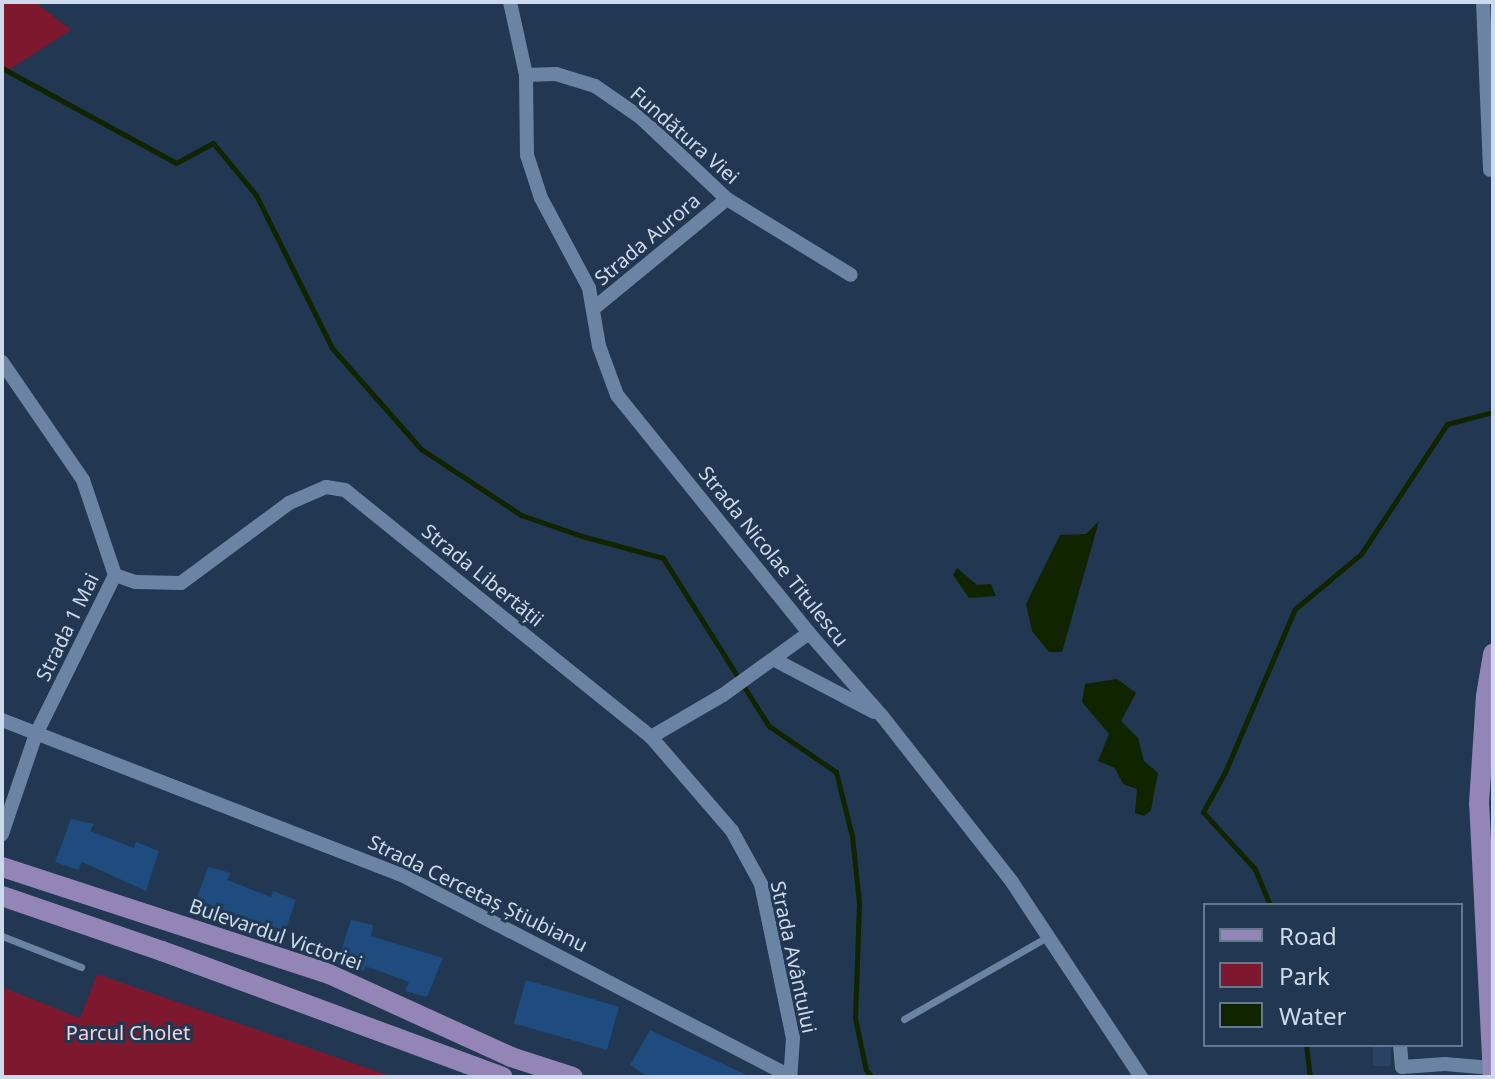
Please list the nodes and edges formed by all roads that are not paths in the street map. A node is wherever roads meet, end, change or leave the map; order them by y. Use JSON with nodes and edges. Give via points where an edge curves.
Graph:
{"nodes":[{"id":1,"x":510,"y":2,"type":"edge"},
{"id":2,"x":1483,"y":2,"type":"edge"},
{"id":3,"x":526,"y":75,"type":"junction"},
{"id":4,"x":1490,"y":170,"type":"dead end"},
{"id":5,"x":727,"y":199,"type":"junction"},
{"id":6,"x":851,"y":275,"type":"dead end"},
{"id":7,"x":593,"y":309,"type":"junction"},
{"id":8,"x":2,"y":362,"type":"edge"},
{"id":9,"x":115,"y":575,"type":"junction"},
{"id":10,"x":809,"y":633,"type":"junction"},
{"id":11,"x":1493,"y":654,"type":"edge"},
{"id":12,"x":775,"y":660,"type":"junction"},
{"id":13,"x":1489,"y":696,"type":"edge"},
{"id":14,"x":882,"y":716,"type":"junction"},
{"id":15,"x":2,"y":720,"type":"edge"},
{"id":16,"x":36,"y":734,"type":"junction"},
{"id":17,"x":651,"y":737,"type":"junction"},
{"id":18,"x":2,"y":834,"type":"edge"},
{"id":19,"x":2,"y":867,"type":"edge"},
{"id":20,"x":2,"y":896,"type":"edge"},
{"id":21,"x":2,"y":936,"type":"edge"},
{"id":22,"x":1047,"y":937,"type":"junction"},
{"id":23,"x":81,"y":967,"type":"dead end"},
{"id":24,"x":904,"y":1019,"type":"dead end"},
{"id":25,"x":1400,"y":1047,"type":"edge"},
{"id":26,"x":1492,"y":1068,"type":"edge"},
{"id":27,"x":1402,"y":1072,"type":"edge"},
{"id":28,"x":790,"y":1076,"type":"edge"},
{"id":29,"x":502,"y":1077,"type":"edge"},
{"id":30,"x":573,"y":1077,"type":"edge"},
{"id":31,"x":1141,"y":1077,"type":"edge"},
{"id":32,"x":1493,"y":1077,"type":"edge"}],
"edges":[{"from":1,"to":3,"type":"street","name":"Strada Nicolae Titulescu"},
{"from":2,"to":4,"type":"street"},
{"from":3,"to":5,"type":"street","name":"Fundătura Viei","via":[[556,74],[595,86],[640,117]]},
{"from":3,"to":7,"type":"street","name":"Strada Nicolae Titulescu","via":[[527,155],[541,198],[589,288]]},
{"from":5,"to":6,"type":"street","name":"Fundătura Viei"},
{"from":5,"to":7,"type":"street","name":"Strada Aurora"},
{"from":7,"to":10,"type":"street","name":"Strada Nicolae Titulescu","via":[[599,346],[617,395]]},
{"from":8,"to":9,"type":"street","name":"Strada 1 Mai","via":[[83,480]]},
{"from":9,"to":16,"type":"street","name":"Strada 1 Mai"},
{"from":9,"to":17,"type":"street","name":"Strada Libertății","via":[[135,582],[181,583],[289,503],[326,487],[345,490]]},
{"from":10,"to":12,"type":"street"},
{"from":10,"to":14,"type":"street","name":"Strada Nicolae Titulescu"},
{"from":11,"to":13,"type":"main road"},
{"from":12,"to":14,"type":"street"},
{"from":12,"to":17,"type":"street"},
{"from":13,"to":26,"type":"main road","via":[[1479,804]]},
{"from":14,"to":22,"type":"street","name":"Strada Nicolae Titulescu","via":[[1012,882]]},
{"from":15,"to":16,"type":"street","name":"Strada Cercetaș Știubianu"},
{"from":16,"to":18,"type":"street","name":"Strada 1 Mai"},
{"from":16,"to":28,"type":"street","name":"Strada Cercetaș Știubianu","via":[[400,874]]},
{"from":17,"to":28,"type":"street","name":"Strada Avântului","via":[[732,831],[761,884],[793,1038]]},
{"from":19,"to":30,"type":"main road","name":"Bulevardul Victoriei","via":[[329,974],[511,1057]]},
{"from":20,"to":29,"type":"main road"},
{"from":21,"to":23,"type":"lane"},
{"from":22,"to":24,"type":"lane"},
{"from":22,"to":31,"type":"street","name":"Strada Nicolae Titulescu"},
{"from":25,"to":27,"type":"street"},
{"from":26,"to":27,"type":"street","via":[[1445,1064]]},
{"from":26,"to":32,"type":"main road"}]}
